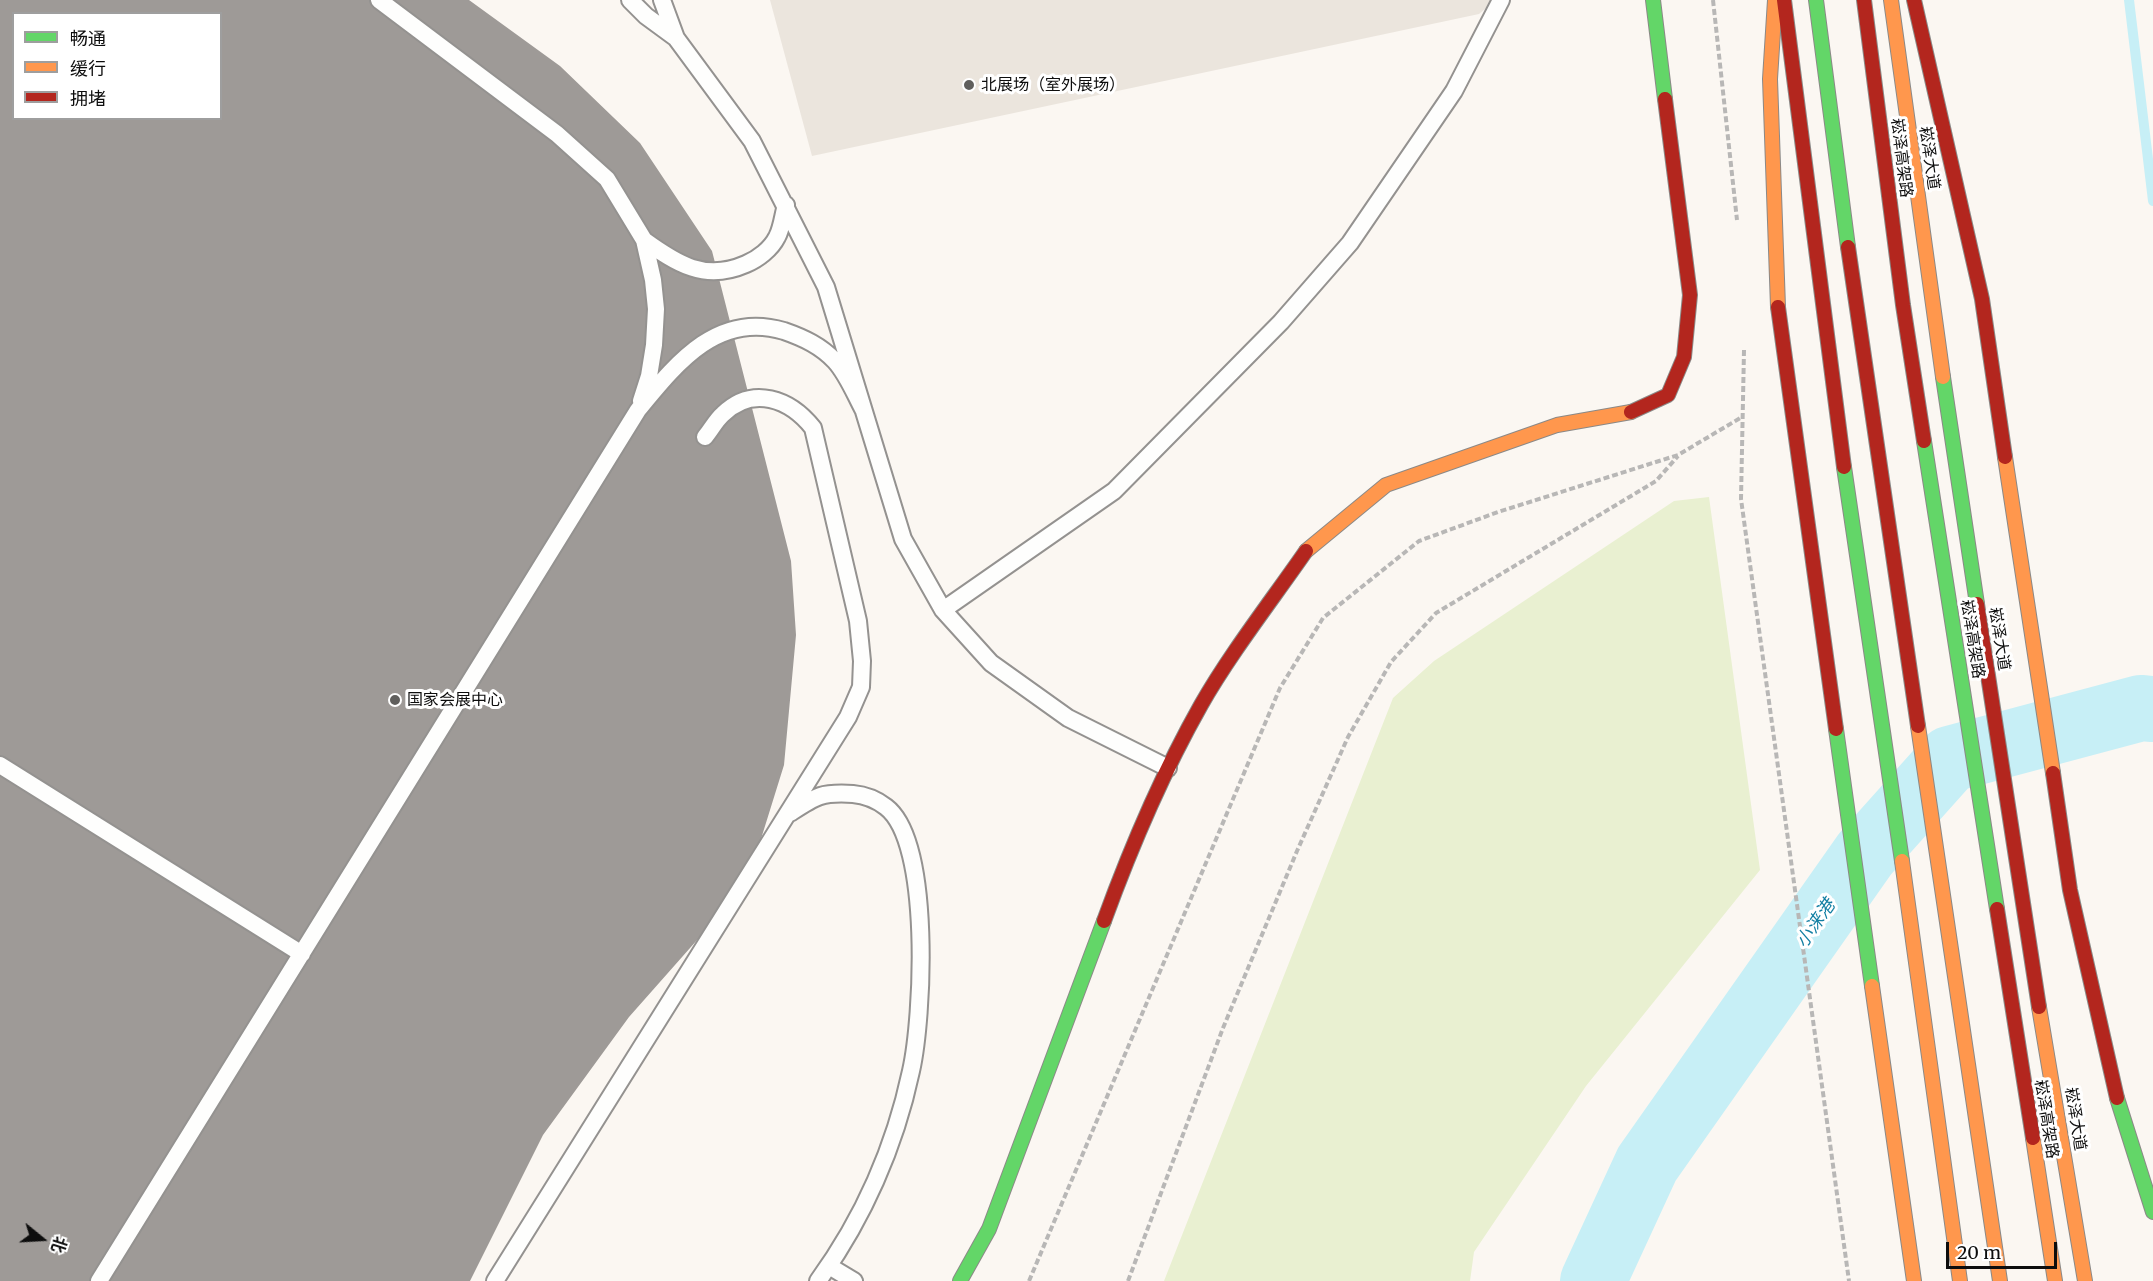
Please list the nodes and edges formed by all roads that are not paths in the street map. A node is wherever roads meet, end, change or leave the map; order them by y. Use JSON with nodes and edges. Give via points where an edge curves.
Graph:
{"nodes":[{"id":1,"x":379,"y":0,"type":"edge"},
{"id":2,"x":630,"y":0,"type":"edge"},
{"id":3,"x":662,"y":0,"type":"edge"},
{"id":4,"x":1502,"y":0,"type":"edge"},
{"id":5,"x":1653,"y":0,"type":"edge"},
{"id":6,"x":1775,"y":0,"type":"edge"},
{"id":7,"x":1784,"y":0,"type":"edge"},
{"id":8,"x":1816,"y":0,"type":"edge"},
{"id":9,"x":1864,"y":0,"type":"edge"},
{"id":10,"x":1891,"y":0,"type":"edge"},
{"id":11,"x":1914,"y":0,"type":"edge"},
{"id":12,"x":676,"y":38,"type":"junction"},
{"id":13,"x":786,"y":205,"type":"junction"},
{"id":14,"x":644,"y":240,"type":"junction"},
{"id":15,"x":863,"y":409,"type":"junction"},
{"id":16,"x":638,"y":411,"type":"junction"},
{"id":17,"x":705,"y":437,"type":"dead end"},
{"id":18,"x":943,"y":610,"type":"junction"},
{"id":19,"x":0,"y":765,"type":"edge"},
{"id":20,"x":1168,"y":768,"type":"junction"},
{"id":21,"x":786,"y":816,"type":"junction"},
{"id":22,"x":302,"y":954,"type":"junction"},
{"id":23,"x":2153,"y":1212,"type":"edge"},
{"id":24,"x":829,"y":1266,"type":"junction"},
{"id":25,"x":99,"y":1281,"type":"edge"},
{"id":26,"x":495,"y":1281,"type":"edge"},
{"id":27,"x":818,"y":1281,"type":"edge"},
{"id":28,"x":854,"y":1281,"type":"edge"},
{"id":29,"x":960,"y":1281,"type":"edge"},
{"id":30,"x":1914,"y":1281,"type":"edge"},
{"id":31,"x":1960,"y":1281,"type":"edge"},
{"id":32,"x":2000,"y":1281,"type":"edge"},
{"id":33,"x":2055,"y":1281,"type":"edge"},
{"id":34,"x":2085,"y":1281,"type":"edge"}],
"edges":[{"from":1,"to":14,"type":"lane","via":[[557,134],[607,179]]},
{"from":2,"to":12,"type":"lane"},
{"from":3,"to":12,"type":"lane"},
{"from":4,"to":18,"type":"lane","via":[[1448,101],[1350,243],[1281,322],[1114,491]]},
{"from":5,"to":20,"type":"main road","via":[[1690,295],[1684,357],[1668,395],[1638,411],[1557,425],[1386,485],[1309,546],[1202,703]]},
{"from":6,"to":30,"type":"main road","via":[[1770,79],[1779,327]]},
{"from":7,"to":31,"type":"main road","via":[[1839,434],[1928,1031]]},
{"from":8,"to":32,"type":"main road","via":[[1858,319]]},
{"from":9,"to":33,"type":"main road","name":"崧泽高架路","via":[[1903,305]]},
{"from":10,"to":34,"type":"main road","name":"崧泽大道","via":[[1951,435]]},
{"from":11,"to":23,"type":"main road","via":[[1982,299],[2070,890],[2120,1110]]},
{"from":12,"to":13,"type":"lane","via":[[752,141]]},
{"from":13,"to":14,"type":"lane","via":[[777,237],[758,259],[728,272],[695,270],[672,260]]},
{"from":13,"to":15,"type":"lane","via":[[826,287]]},
{"from":14,"to":16,"type":"lane","via":[[656,309],[649,376]]},
{"from":15,"to":16,"type":"lane","via":[[836,362],[808,339],[766,326],[727,330],[695,348]]},
{"from":15,"to":18,"type":"lane","via":[[903,539]]},
{"from":16,"to":22,"type":"lane"},
{"from":17,"to":21,"type":"lane","via":[[723,414],[744,401],[771,398],[800,411],[813,428],[858,621],[861,687],[848,717]]},
{"from":18,"to":20,"type":"lane","via":[[990,663],[1068,718]]},
{"from":19,"to":22,"type":"lane"},
{"from":20,"to":29,"type":"main road","via":[[1123,867],[1064,1036],[989,1229]]},
{"from":21,"to":24,"type":"lane","via":[[817,795],[838,793],[863,795],[887,807],[902,829],[913,863],[922,950],[919,1016],[911,1070],[895,1131],[874,1187]]},
{"from":21,"to":26,"type":"lane"},
{"from":22,"to":25,"type":"lane"},
{"from":24,"to":27,"type":"lane"},
{"from":24,"to":28,"type":"lane"}]}
